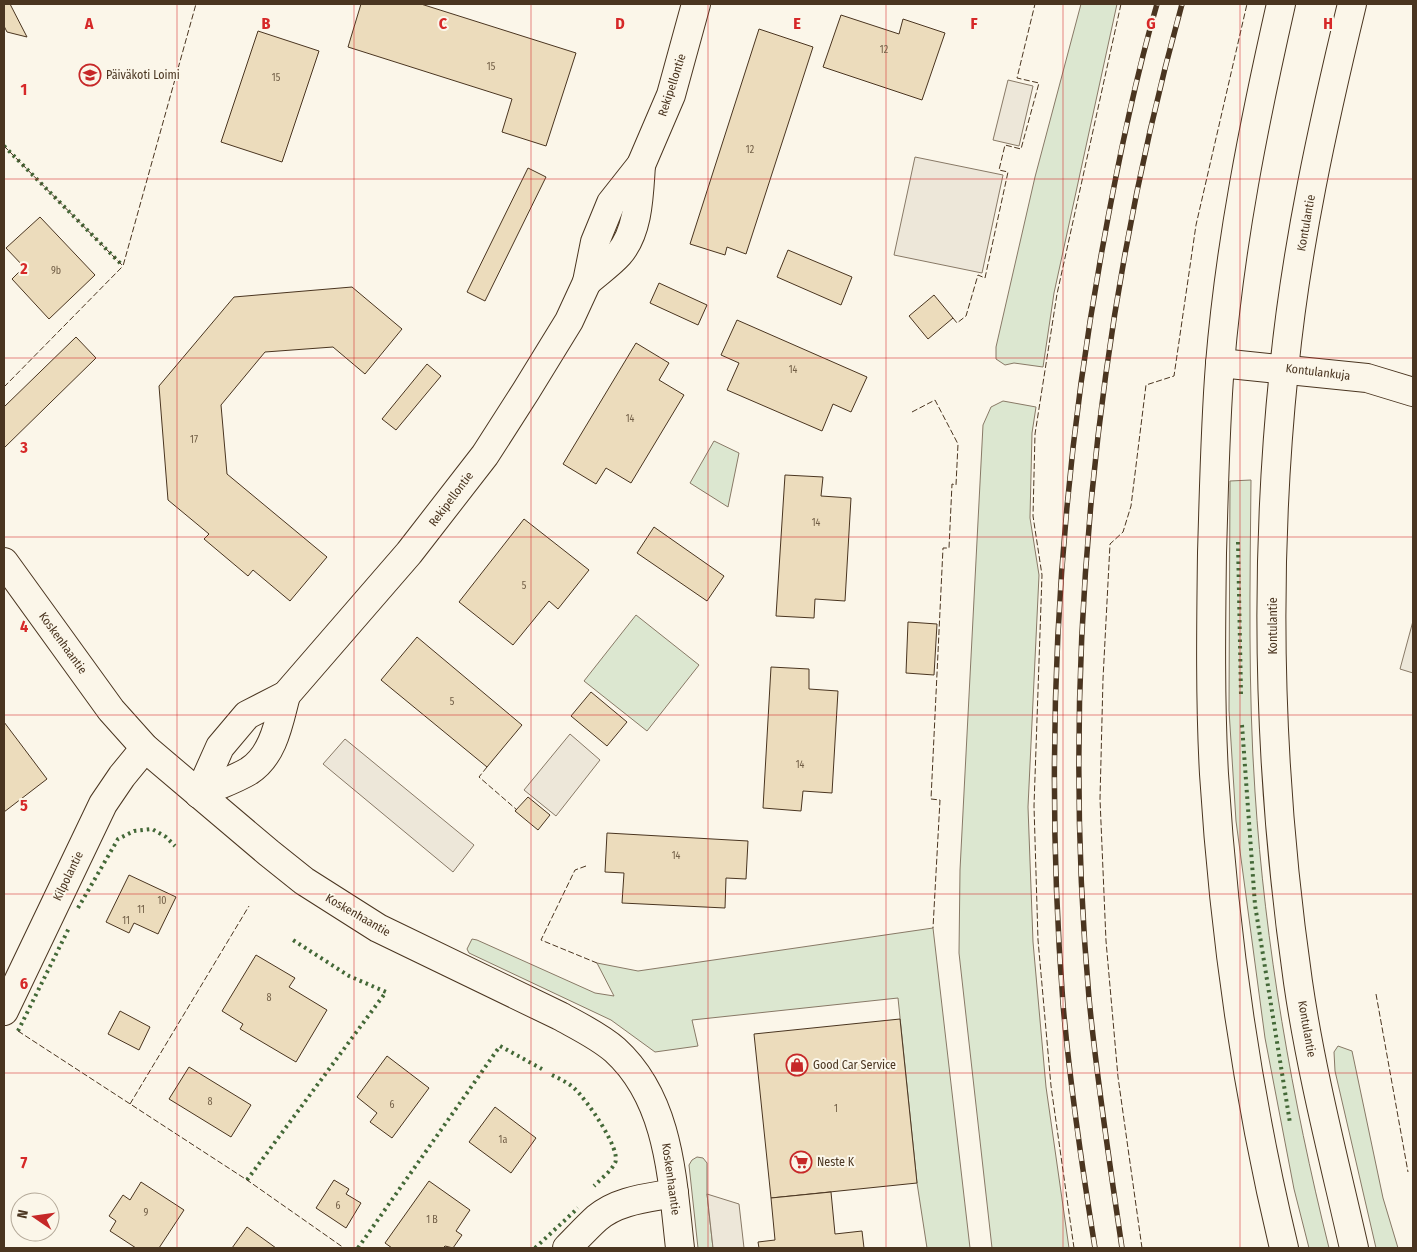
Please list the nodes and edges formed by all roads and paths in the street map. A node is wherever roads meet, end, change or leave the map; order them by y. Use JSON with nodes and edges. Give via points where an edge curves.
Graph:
{"nodes":[{"id":1,"x":696,"y":4,"type":"edge"},
{"id":2,"x":1281,"y":4,"type":"edge"},
{"id":3,"x":1352,"y":4,"type":"edge"},
{"id":4,"x":1220,"y":363,"type":"junction"},
{"id":5,"x":1284,"y":368,"type":"junction"},
{"id":6,"x":1413,"y":392,"type":"edge"},
{"id":7,"x":4,"y":562,"type":"edge"},
{"id":8,"x":286,"y":695,"type":"junction"},
{"id":9,"x":145,"y":748,"type":"junction"},
{"id":10,"x":199,"y":794,"type":"junction"},
{"id":11,"x":4,"y":1011,"type":"edge"},
{"id":12,"x":674,"y":1193,"type":"junction"},
{"id":13,"x":567,"y":1248,"type":"edge"},
{"id":14,"x":680,"y":1248,"type":"edge"},
{"id":15,"x":1284,"y":1248,"type":"edge"},
{"id":16,"x":1354,"y":1248,"type":"edge"}],
"edges":[{"from":1,"to":8,"type":"street","name":"Rekipellontie","via":[[671,95],[641,165],[611,203],[595,242],[587,282],[569,321],[485,455],[409,553]]},
{"from":2,"to":4,"type":"street","via":[[1238,216]]},
{"from":3,"to":5,"type":"street","name":"Kontulantie","via":[[1328,105],[1302,241]]},
{"from":4,"to":5,"type":"street","name":"Kontulankuja"},
{"from":4,"to":15,"type":"street","via":[[1214,466],[1211,642],[1214,774],[1238,1006]]},
{"from":5,"to":6,"type":"street","name":"Kontulankuja","via":[[1367,378]]},
{"from":5,"to":16,"type":"street","name":"Kontulantie","via":[[1276,472],[1272,640],[1279,795],[1298,983],[1321,1105]]},
{"from":7,"to":9,"type":"street","name":"Koskenhaantie","via":[[111,710]]},
{"from":8,"to":10,"type":"street","name":"Rekipellontie","via":[[247,715],[220,747]]},
{"from":8,"to":10,"type":"street","name":"Rekipellontie","via":[[274,739],[260,759],[250,770]]},
{"from":9,"to":10,"type":"street","name":"Koskenhaantie"},
{"from":9,"to":11,"type":"street","name":"Kilpolantie","via":[[103,804]]},
{"from":10,"to":12,"type":"street","name":"Koskenhaantie","via":[[304,881],[339,905],[378,928],[560,1016],[615,1050],[636,1073],[654,1103],[665,1140]]},
{"from":12,"to":13,"type":"street","via":[[612,1209],[598,1217]]},
{"from":12,"to":14,"type":"street","name":"Koskenhaantie"}]}
